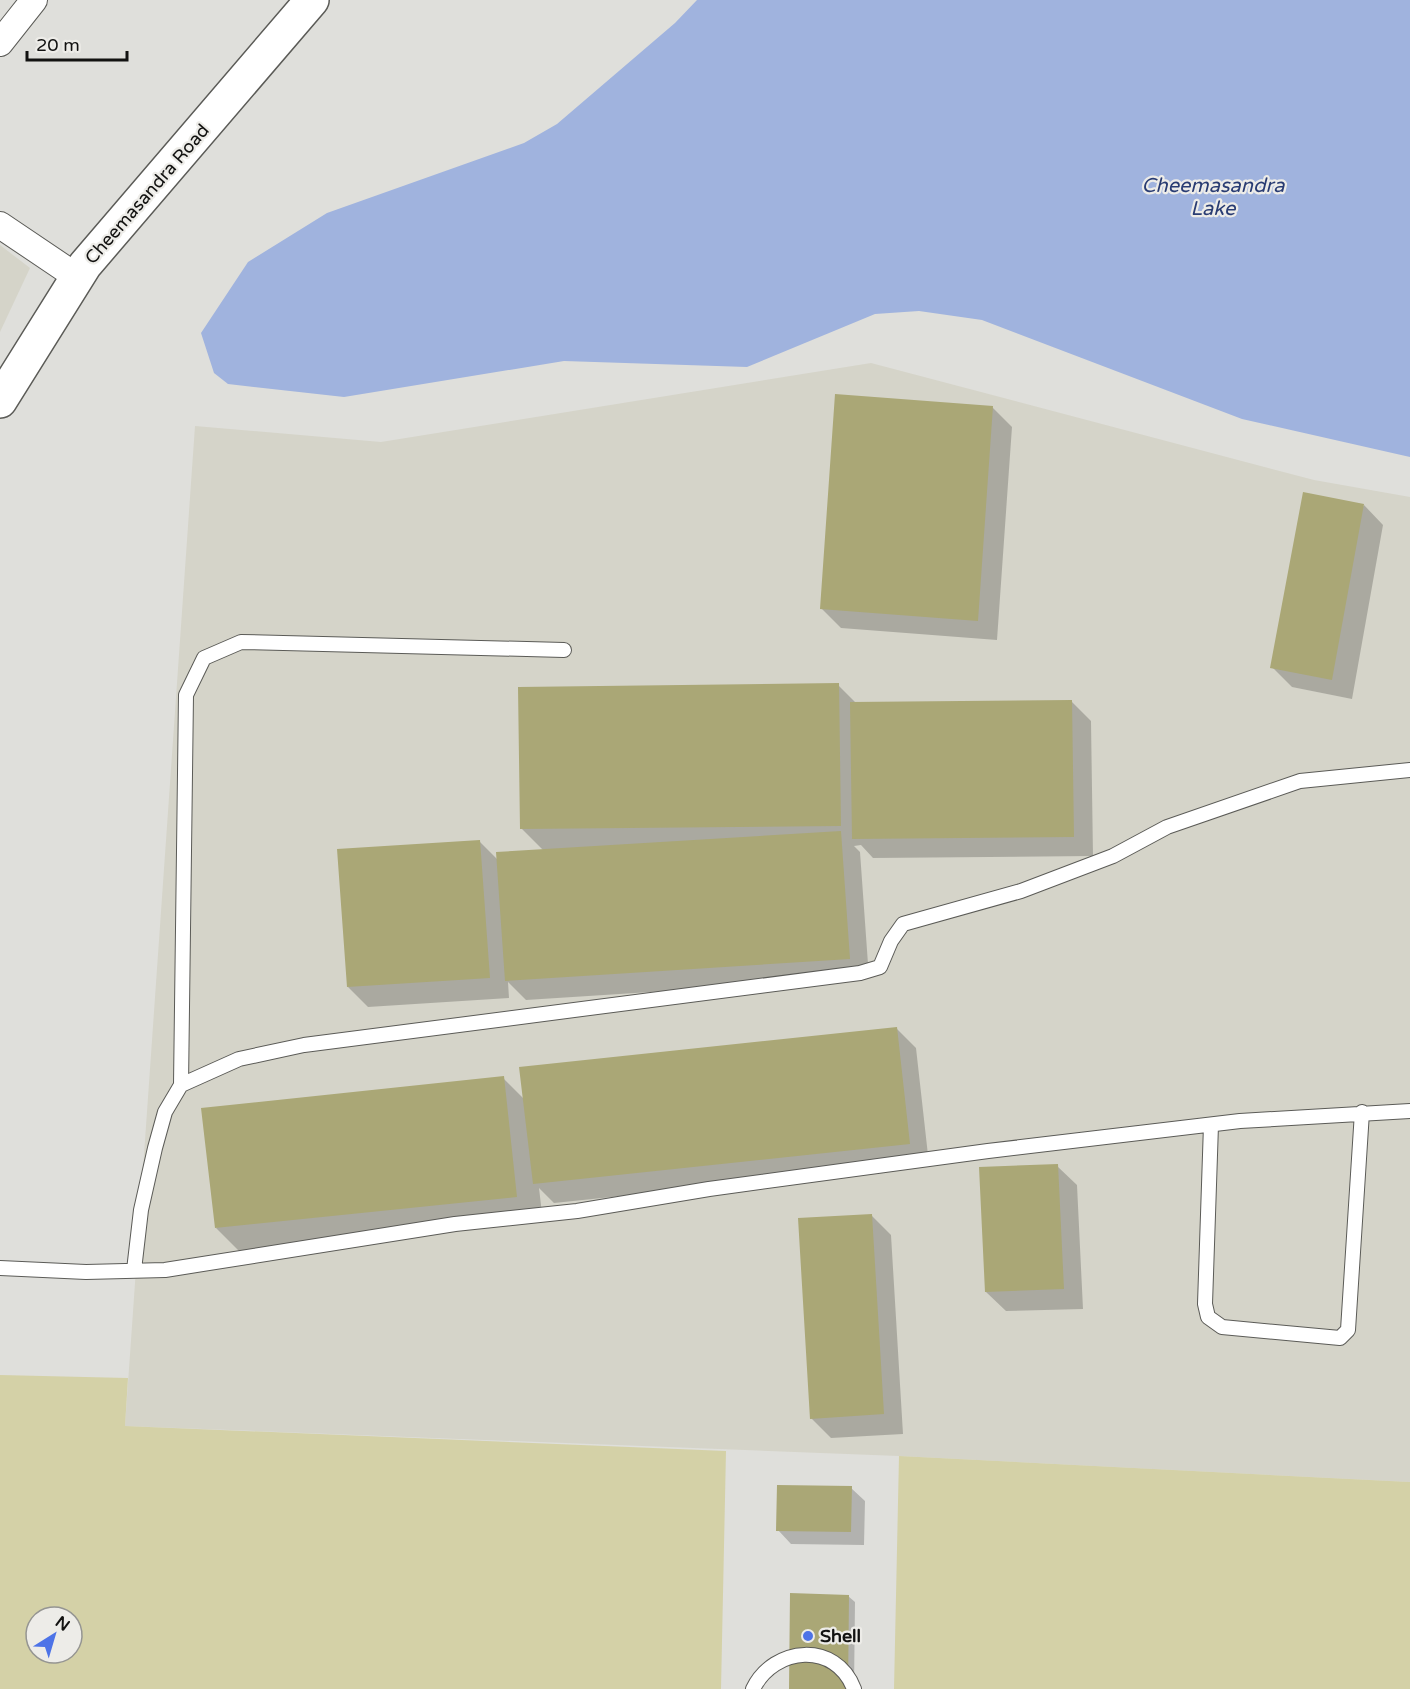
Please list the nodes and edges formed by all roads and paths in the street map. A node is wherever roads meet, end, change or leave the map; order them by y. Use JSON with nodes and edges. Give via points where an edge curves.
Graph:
{"nodes":[{"id":1,"x":34,"y":0,"type":"edge"},
{"id":2,"x":312,"y":0,"type":"edge"},
{"id":3,"x":0,"y":43,"type":"edge"},
{"id":4,"x":0,"y":225,"type":"edge"},
{"id":5,"x":77,"y":277,"type":"junction"},
{"id":6,"x":0,"y":401,"type":"edge"},
{"id":7,"x":564,"y":650,"type":"dead end"},
{"id":8,"x":1410,"y":770,"type":"edge"},
{"id":9,"x":181,"y":1085,"type":"junction"},
{"id":10,"x":1410,"y":1111,"type":"edge"},
{"id":11,"x":1362,"y":1112,"type":"junction"},
{"id":12,"x":1211,"y":1125,"type":"junction"},
{"id":13,"x":0,"y":1268,"type":"edge"},
{"id":14,"x":134,"y":1270,"type":"junction"},
{"id":15,"x":753,"y":1689,"type":"edge"},
{"id":16,"x":854,"y":1689,"type":"edge"}],
"edges":[{"from":1,"to":3,"type":"street"},
{"from":2,"to":5,"type":"street","name":"Cheemasandra Road"},
{"from":4,"to":5,"type":"street"},
{"from":5,"to":6,"type":"street","name":"Cheemasandra Road"},
{"from":7,"to":9,"type":"lane","via":[[241,642],[204,658],[186,695]]},
{"from":8,"to":9,"type":"lane","via":[[1300,781],[1188,819],[1113,856],[1021,891],[903,924],[880,967],[860,973],[304,1045],[239,1059]]},
{"from":9,"to":14,"type":"lane","via":[[165,1112],[155,1148],[141,1210]]},
{"from":10,"to":11,"type":"lane"},
{"from":11,"to":12,"type":"lane"},
{"from":11,"to":12,"type":"lane","via":[[1348,1330],[1340,1338],[1222,1327],[1208,1317],[1204,1304]]},
{"from":12,"to":14,"type":"lane","via":[[839,1170],[165,1270]]},
{"from":13,"to":14,"type":"lane"},
{"from":15,"to":16,"type":"lane","via":[[767,1671],[783,1659],[799,1654],[831,1659]]}]}
